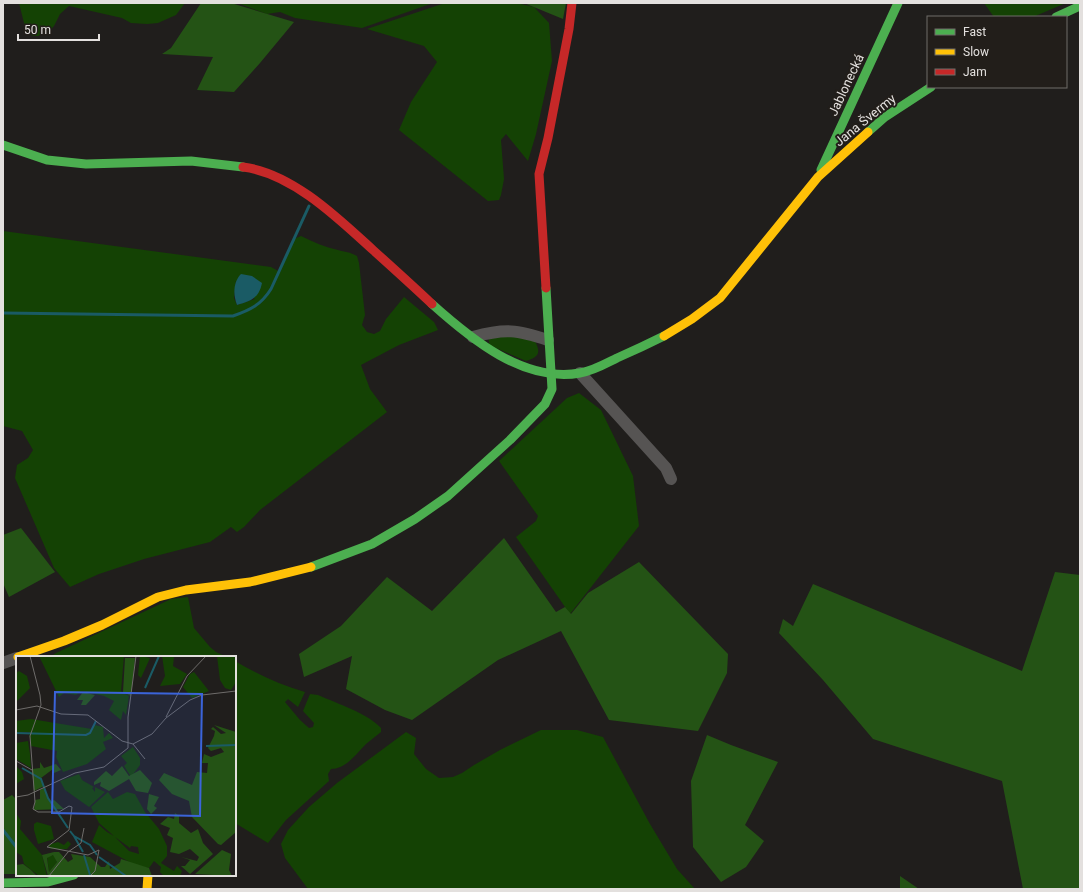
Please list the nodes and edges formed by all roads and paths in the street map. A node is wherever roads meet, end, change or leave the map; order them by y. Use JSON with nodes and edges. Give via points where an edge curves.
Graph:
{"nodes":[{"id":1,"x":572,"y":3,"type":"edge"},
{"id":2,"x":898,"y":3,"type":"edge"},
{"id":3,"x":1080,"y":6,"type":"edge"},
{"id":4,"x":1058,"y":16,"type":"edge"},
{"id":5,"x":929,"y":88,"type":"edge"},
{"id":6,"x":3,"y":145,"type":"edge"},
{"id":7,"x":818,"y":177,"type":"junction"},
{"id":8,"x":473,"y":337,"type":"junction"},
{"id":9,"x":548,"y":340,"type":"junction"},
{"id":10,"x":580,"y":373,"type":"junction"},
{"id":11,"x":550,"y":374,"type":"junction"},
{"id":12,"x":671,"y":479,"type":"dead end"},
{"id":13,"x":21,"y":656,"type":"edge"},
{"id":14,"x":16,"y":658,"type":"edge"},
{"id":15,"x":3,"y":664,"type":"edge"},
{"id":16,"x":70,"y":876,"type":"edge"},
{"id":17,"x":148,"y":876,"type":"edge"},
{"id":18,"x":3,"y":883,"type":"edge"},
{"id":19,"x":147,"y":889,"type":"edge"}],
"edges":[{"from":1,"to":9,"type":"street","via":[[548,138],[539,174]]},
{"from":2,"to":7,"type":"street","name":"Jablonecká"},
{"from":3,"to":4,"type":"street"},
{"from":5,"to":7,"type":"street","name":"Jana Švermy","via":[[885,117]]},
{"from":6,"to":8,"type":"street","via":[[47,160],[86,164],[191,161],[251,168],[271,175],[307,195],[340,220],[452,322]]},
{"from":7,"to":10,"type":"street","via":[[720,298],[667,335],[602,366]]},
{"from":8,"to":9,"type":"street","via":[[511,330]]},
{"from":8,"to":11,"type":"street","via":[[498,355]]},
{"from":9,"to":11,"type":"street"},
{"from":10,"to":11,"type":"street"},
{"from":10,"to":12,"type":"street","via":[[666,468]]},
{"from":11,"to":13,"type":"street","via":[[552,388],[545,404],[510,440],[448,496],[372,544],[314,566],[250,582],[186,590],[158,597],[102,625]]},
{"from":14,"to":15,"type":"street"},
{"from":16,"to":18,"type":"street","via":[[48,882]]},
{"from":17,"to":19,"type":"street"}]}
